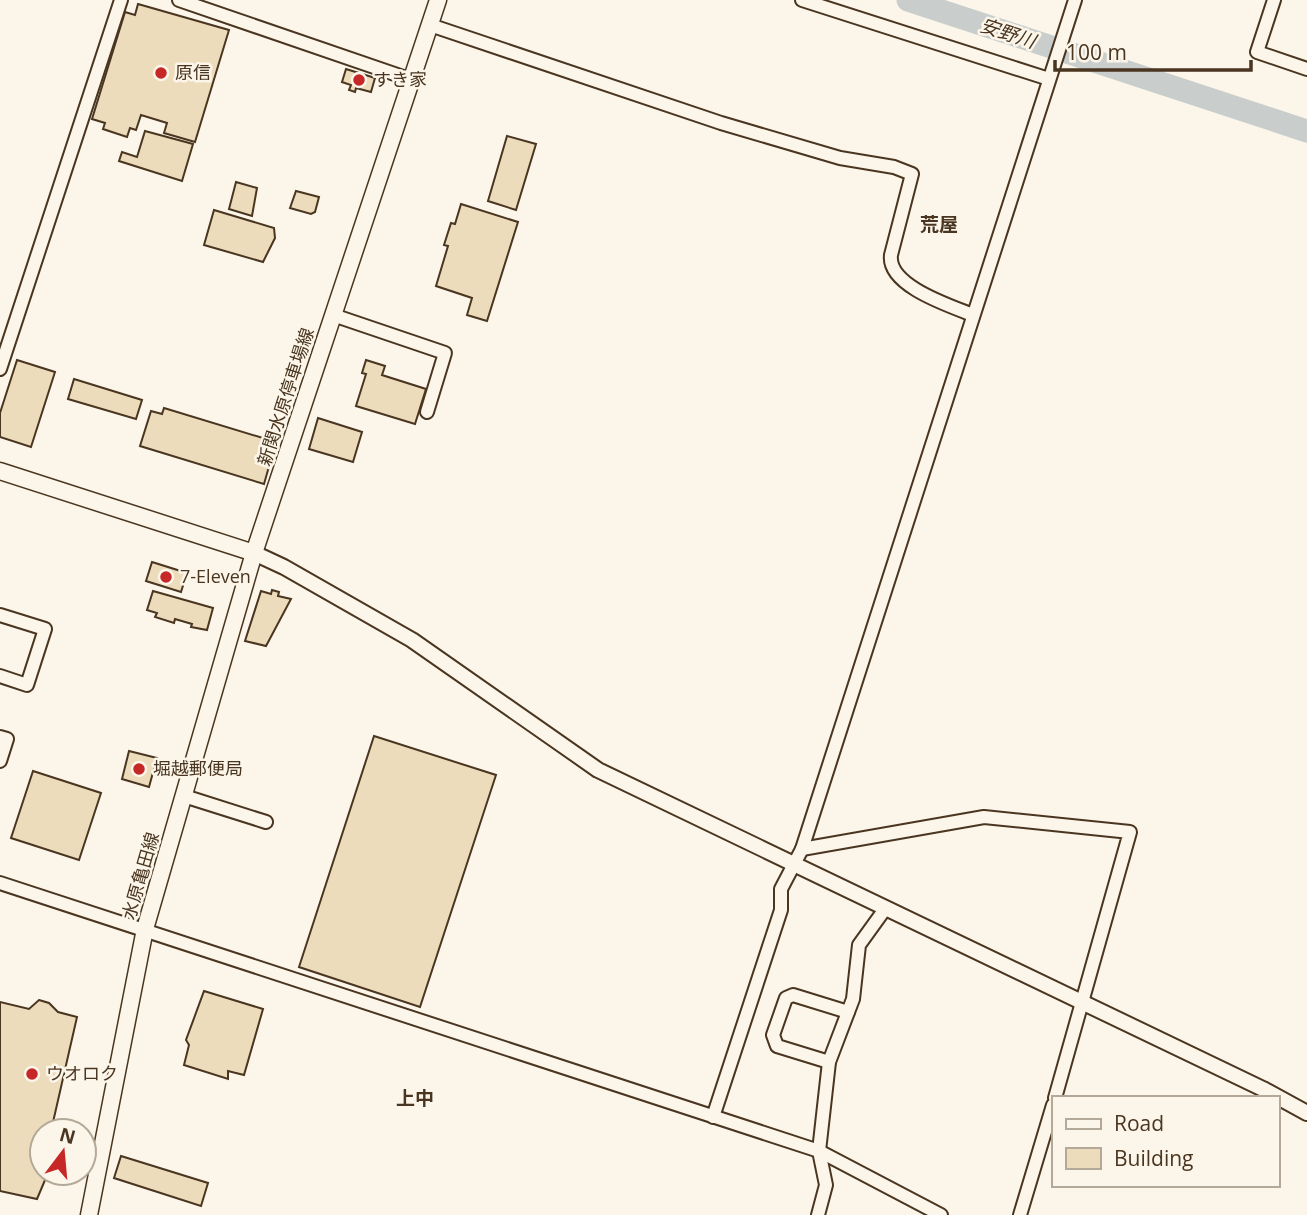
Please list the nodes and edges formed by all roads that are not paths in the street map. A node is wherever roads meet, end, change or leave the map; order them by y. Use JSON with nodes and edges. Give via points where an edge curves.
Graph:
{"nodes":[{"id":1,"x":121,"y":0,"type":"edge"},
{"id":2,"x":179,"y":0,"type":"edge"},
{"id":3,"x":438,"y":0,"type":"edge"},
{"id":4,"x":802,"y":0,"type":"edge"},
{"id":5,"x":1075,"y":0,"type":"edge"},
{"id":6,"x":1274,"y":0,"type":"edge"},
{"id":7,"x":430,"y":25,"type":"junction"},
{"id":8,"x":1307,"y":69,"type":"edge"},
{"id":9,"x":1050,"y":77,"type":"junction"},
{"id":10,"x":412,"y":80,"type":"junction"},
{"id":11,"x":333,"y":315,"type":"junction"},
{"id":12,"x":973,"y":315,"type":"junction"},
{"id":13,"x":0,"y":369,"type":"edge"},
{"id":14,"x":427,"y":412,"type":"dead end"},
{"id":15,"x":0,"y":471,"type":"edge"},
{"id":16,"x":254,"y":553,"type":"junction"},
{"id":17,"x":0,"y":615,"type":"edge"},
{"id":18,"x":0,"y":676,"type":"edge"},
{"id":19,"x":0,"y":737,"type":"edge"},
{"id":20,"x":0,"y":761,"type":"edge"},
{"id":21,"x":184,"y":796,"type":"junction"},
{"id":22,"x":266,"y":822,"type":"dead end"},
{"id":23,"x":802,"y":849,"type":"junction"},
{"id":24,"x":793,"y":865,"type":"junction"},
{"id":25,"x":0,"y":883,"type":"edge"},
{"id":26,"x":885,"y":909,"type":"junction"},
{"id":27,"x":145,"y":929,"type":"junction"},
{"id":28,"x":1083,"y":1003,"type":"junction"},
{"id":29,"x":848,"y":1012,"type":"junction"},
{"id":30,"x":830,"y":1062,"type":"junction"},
{"id":31,"x":1056,"y":1096,"type":"edge"},
{"id":32,"x":1272,"y":1096,"type":"edge"},
{"id":33,"x":1279,"y":1099,"type":"edge"},
{"id":34,"x":1052,"y":1108,"type":"edge"},
{"id":35,"x":1307,"y":1113,"type":"edge"},
{"id":36,"x":713,"y":1117,"type":"junction"},
{"id":37,"x":819,"y":1151,"type":"junction"},
{"id":38,"x":89,"y":1215,"type":"edge"},
{"id":39,"x":818,"y":1215,"type":"edge"},
{"id":40,"x":941,"y":1215,"type":"edge"},
{"id":41,"x":1020,"y":1215,"type":"edge"}],
"edges":[{"from":1,"to":13,"type":"street"},
{"from":2,"to":10,"type":"street"},
{"from":3,"to":7,"type":"main road","name":"新関水原停車場線"},
{"from":4,"to":9,"type":"street"},
{"from":5,"to":9,"type":"street"},
{"from":6,"to":8,"type":"street","via":[[1258,52]]},
{"from":7,"to":10,"type":"main road","name":"新関水原停車場線"},
{"from":7,"to":12,"type":"street","via":[[721,123],[912,174],[892,266],[919,293]]},
{"from":9,"to":12,"type":"street"},
{"from":10,"to":11,"type":"main road","name":"新関水原停車場線"},
{"from":11,"to":14,"type":"street","via":[[445,353]]},
{"from":11,"to":16,"type":"main road","name":"新関水原停車場線"},
{"from":12,"to":23,"type":"street"},
{"from":15,"to":16,"type":"main road"},
{"from":16,"to":21,"type":"main road","name":"水原亀田線"},
{"from":16,"to":24,"type":"street","via":[[412,640],[598,770]]},
{"from":17,"to":18,"type":"street","via":[[45,629],[27,685]]},
{"from":19,"to":20,"type":"street","via":[[7,739]]},
{"from":21,"to":22,"type":"street"},
{"from":21,"to":27,"type":"main road","name":"水原亀田線"},
{"from":23,"to":24,"type":"street"},
{"from":23,"to":28,"type":"street","via":[[984,817],[1130,832]]},
{"from":24,"to":26,"type":"street"},
{"from":24,"to":36,"type":"street","via":[[781,889],[781,910]]},
{"from":25,"to":27,"type":"street"},
{"from":26,"to":28,"type":"street"},
{"from":26,"to":29,"type":"street","via":[[859,945],[857,985]]},
{"from":27,"to":36,"type":"street"},
{"from":27,"to":38,"type":"main road","name":"水原亀田線"},
{"from":28,"to":31,"type":"street"},
{"from":28,"to":32,"type":"street"},
{"from":29,"to":30,"type":"street"},
{"from":29,"to":30,"type":"street","via":[[793,995],[786,999],[773,1035],[777,1046]]},
{"from":30,"to":37,"type":"street"},
{"from":33,"to":35,"type":"street"},
{"from":34,"to":41,"type":"street"},
{"from":36,"to":37,"type":"street"},
{"from":37,"to":39,"type":"street","via":[[825,1185]]},
{"from":37,"to":40,"type":"street"}]}
